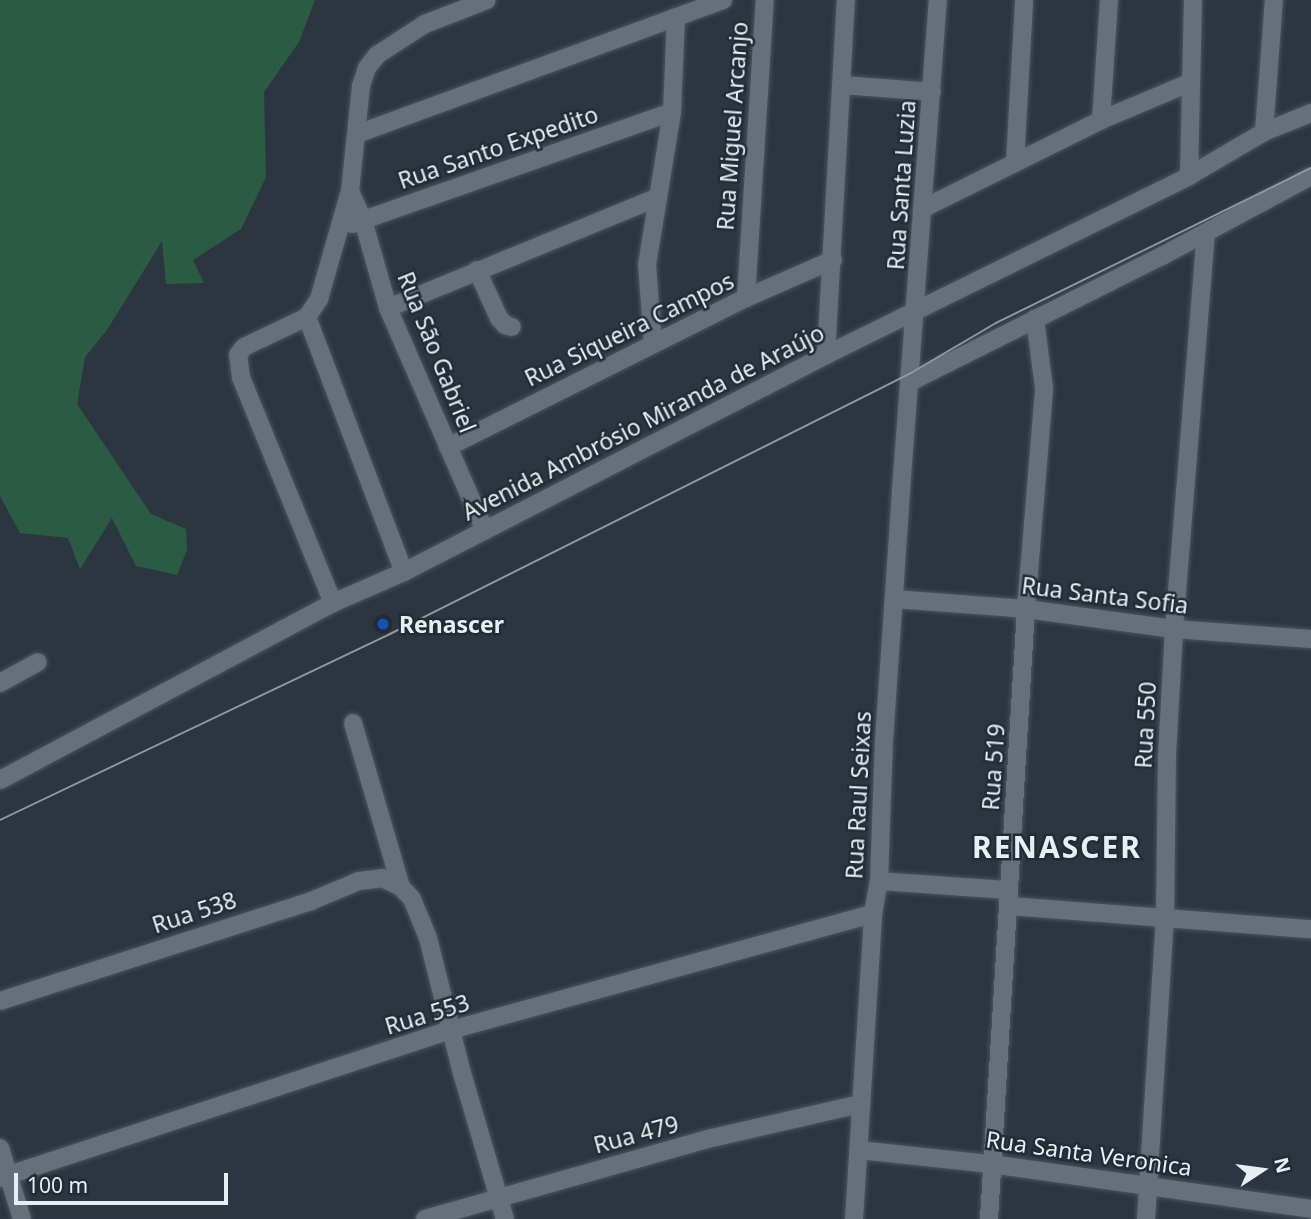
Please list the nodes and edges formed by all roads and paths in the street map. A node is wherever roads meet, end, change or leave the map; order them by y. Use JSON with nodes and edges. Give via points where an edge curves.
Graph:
{"nodes":[{"id":1,"x":487,"y":0,"type":"edge"},
{"id":2,"x":723,"y":0,"type":"edge"},
{"id":3,"x":765,"y":0,"type":"edge"},
{"id":4,"x":846,"y":0,"type":"edge"},
{"id":5,"x":938,"y":0,"type":"edge"},
{"id":6,"x":1024,"y":0,"type":"edge"},
{"id":7,"x":1109,"y":0,"type":"edge"},
{"id":8,"x":1193,"y":0,"type":"edge"},
{"id":9,"x":1274,"y":0,"type":"edge"},
{"id":10,"x":676,"y":16,"type":"junction"},
{"id":11,"x":1189,"y":83,"type":"junction"},
{"id":12,"x":842,"y":85,"type":"junction"},
{"id":13,"x":932,"y":92,"type":"junction"},
{"id":14,"x":673,"y":112,"type":"junction"},
{"id":15,"x":1311,"y":113,"type":"edge"},
{"id":16,"x":1101,"y":120,"type":"junction"},
{"id":17,"x":1264,"y":132,"type":"junction"},
{"id":18,"x":357,"y":134,"type":"junction"},
{"id":19,"x":1015,"y":163,"type":"junction"},
{"id":20,"x":1189,"y":176,"type":"junction"},
{"id":21,"x":1311,"y":176,"type":"edge"},
{"id":22,"x":350,"y":191,"type":"junction"},
{"id":23,"x":658,"y":197,"type":"junction"},
{"id":24,"x":922,"y":209,"type":"junction"},
{"id":25,"x":363,"y":220,"type":"junction"},
{"id":26,"x":340,"y":230,"type":"junction"},
{"id":27,"x":1206,"y":234,"type":"junction"},
{"id":28,"x":833,"y":260,"type":"junction"},
{"id":29,"x":477,"y":271,"type":"junction"},
{"id":30,"x":746,"y":298,"type":"junction"},
{"id":31,"x":388,"y":308,"type":"junction"},
{"id":32,"x":917,"y":312,"type":"junction"},
{"id":33,"x":307,"y":317,"type":"junction"},
{"id":34,"x":1035,"y":319,"type":"junction"},
{"id":35,"x":512,"y":327,"type":"dead end"},
{"id":36,"x":653,"y":344,"type":"junction"},
{"id":37,"x":826,"y":355,"type":"junction"},
{"id":38,"x":911,"y":377,"type":"junction"},
{"id":39,"x":448,"y":447,"type":"junction"},
{"id":40,"x":484,"y":529,"type":"junction"},
{"id":41,"x":404,"y":572,"type":"junction"},
{"id":42,"x":894,"y":599,"type":"junction"},
{"id":43,"x":333,"y":603,"type":"junction"},
{"id":44,"x":1026,"y":609,"type":"junction"},
{"id":45,"x":1174,"y":629,"type":"junction"},
{"id":46,"x":1311,"y":639,"type":"edge"},
{"id":47,"x":38,"y":662,"type":"dead end"},
{"id":48,"x":0,"y":683,"type":"edge"},
{"id":49,"x":353,"y":723,"type":"dead end"},
{"id":50,"x":0,"y":780,"type":"edge"},
{"id":51,"x":879,"y":881,"type":"junction"},
{"id":52,"x":401,"y":887,"type":"junction"},
{"id":53,"x":1009,"y":898,"type":"junction"},
{"id":54,"x":873,"y":914,"type":"junction"},
{"id":55,"x":1165,"y":919,"type":"junction"},
{"id":56,"x":1311,"y":929,"type":"edge"},
{"id":57,"x":0,"y":1001,"type":"edge"},
{"id":58,"x":451,"y":1030,"type":"junction"},
{"id":59,"x":861,"y":1104,"type":"junction"},
{"id":60,"x":0,"y":1147,"type":"edge"},
{"id":61,"x":859,"y":1150,"type":"junction"},
{"id":62,"x":991,"y":1164,"type":"junction"},
{"id":63,"x":5,"y":1177,"type":"edge"},
{"id":64,"x":1149,"y":1185,"type":"junction"},
{"id":65,"x":499,"y":1196,"type":"junction"},
{"id":66,"x":1311,"y":1208,"type":"edge"},
{"id":67,"x":22,"y":1219,"type":"edge"},
{"id":68,"x":425,"y":1219,"type":"edge"},
{"id":69,"x":505,"y":1219,"type":"edge"},
{"id":70,"x":854,"y":1219,"type":"edge"},
{"id":71,"x":989,"y":1219,"type":"edge"},
{"id":72,"x":1146,"y":1219,"type":"edge"},
{"id":73,"x":1310,"y":1219,"type":"edge"}],
"edges":[{"from":1,"to":18,"type":"street","via":[[425,24],[377,55],[361,86]]},
{"from":2,"to":10,"type":"street"},
{"from":3,"to":30,"type":"street","name":"Rua Miguel Arcanjo"},
{"from":4,"to":12,"type":"street"},
{"from":5,"to":13,"type":"street","name":"Rua Santa Luzia"},
{"from":6,"to":19,"type":"street"},
{"from":7,"to":16,"type":"street"},
{"from":8,"to":11,"type":"street"},
{"from":9,"to":17,"type":"street"},
{"from":10,"to":14,"type":"street"},
{"from":10,"to":18,"type":"street"},
{"from":11,"to":16,"type":"street"},
{"from":11,"to":20,"type":"street"},
{"from":12,"to":13,"type":"street"},
{"from":12,"to":28,"type":"street"},
{"from":13,"to":24,"type":"street","name":"Rua Santa Luzia"},
{"from":14,"to":23,"type":"street"},
{"from":14,"to":25,"type":"street","name":"Rua Santo Expedito"},
{"from":15,"to":17,"type":"street","name":"Avenida Ambrósio Miranda de Araújo"},
{"from":16,"to":19,"type":"street"},
{"from":17,"to":20,"type":"street","name":"Avenida Ambrósio Miranda de Araújo"},
{"from":18,"to":22,"type":"street"},
{"from":19,"to":24,"type":"street"},
{"from":20,"to":32,"type":"street","name":"Avenida Ambrósio Miranda de Araújo"},
{"from":21,"to":27,"type":"street"},
{"from":22,"to":25,"type":"street","name":"Rua São Gabriel"},
{"from":22,"to":26,"type":"street"},
{"from":23,"to":29,"type":"street"},
{"from":23,"to":36,"type":"street","via":[[647,265]]},
{"from":24,"to":32,"type":"street","name":"Rua Santa Luzia"},
{"from":25,"to":26,"type":"street","name":"Rua Santo Expedito"},
{"from":25,"to":31,"type":"street","name":"Rua São Gabriel"},
{"from":26,"to":33,"type":"street","via":[[319,299]]},
{"from":27,"to":34,"type":"street"},
{"from":27,"to":45,"type":"street","name":"Rua 550"},
{"from":28,"to":30,"type":"street","name":"Rua Siqueira Campos"},
{"from":28,"to":37,"type":"street"},
{"from":29,"to":31,"type":"street"},
{"from":29,"to":35,"type":"street","via":[[499,318]]},
{"from":30,"to":36,"type":"street","name":"Rua Siqueira Campos"},
{"from":31,"to":39,"type":"street","name":"Rua São Gabriel"},
{"from":32,"to":37,"type":"street","name":"Avenida Ambrósio Miranda de Araújo"},
{"from":32,"to":38,"type":"street","name":"Rua Santa Luzia"},
{"from":33,"to":41,"type":"street"},
{"from":33,"to":43,"type":"street","via":[[244,347],[237,365]]},
{"from":34,"to":38,"type":"street"},
{"from":34,"to":44,"type":"street","name":"Rua 519","via":[[1044,388]]},
{"from":36,"to":39,"type":"street","name":"Rua Siqueira Campos"},
{"from":37,"to":40,"type":"street","name":"Avenida Ambrósio Miranda de Araújo"},
{"from":38,"to":42,"type":"street","name":"Rua Raul Seixas"},
{"from":39,"to":40,"type":"street","name":"Rua São Gabriel"},
{"from":40,"to":41,"type":"street","name":"Avenida Ambrósio Miranda de Araújo"},
{"from":41,"to":43,"type":"street","name":"Avenida Ambrósio Miranda de Araújo"},
{"from":42,"to":44,"type":"street","name":"Rua Santa Sofia"},
{"from":42,"to":51,"type":"street","name":"Rua Raul Seixas"},
{"from":43,"to":50,"type":"street","name":"Avenida Ambrósio Miranda de Araújo"},
{"from":44,"to":45,"type":"street","name":"Rua Santa Sofia"},
{"from":44,"to":53,"type":"street","name":"Rua 519"},
{"from":45,"to":46,"type":"street","name":"Rua Santa Sofia"},
{"from":45,"to":55,"type":"street","name":"Rua 550"},
{"from":47,"to":48,"type":"street"},
{"from":49,"to":52,"type":"street"},
{"from":51,"to":53,"type":"street"},
{"from":51,"to":54,"type":"street","name":"Rua Raul Seixas"},
{"from":52,"to":57,"type":"street","name":"Rua 538","via":[[382,878],[359,881],[311,901]]},
{"from":52,"to":58,"type":"street","via":[[412,899],[428,938]]},
{"from":53,"to":55,"type":"street"},
{"from":53,"to":62,"type":"street","name":"Rua 519"},
{"from":54,"to":58,"type":"street","name":"Rua 553"},
{"from":54,"to":59,"type":"street","name":"Rua Raul Seixas"},
{"from":55,"to":56,"type":"street"},
{"from":55,"to":64,"type":"street","name":"Rua 550"},
{"from":58,"to":63,"type":"street","name":"Rua 553"},
{"from":58,"to":65,"type":"street"},
{"from":59,"to":61,"type":"street","name":"Rua Raul Seixas"},
{"from":59,"to":65,"type":"street","name":"Rua 479","via":[[712,1138]]},
{"from":60,"to":63,"type":"street"},
{"from":61,"to":62,"type":"street","name":"Rua Santa Veronica"},
{"from":61,"to":70,"type":"street","name":"Rua Raul Seixas"},
{"from":62,"to":64,"type":"street","name":"Rua Santa Veronica"},
{"from":62,"to":71,"type":"street","name":"Rua 519"},
{"from":63,"to":67,"type":"street"},
{"from":64,"to":66,"type":"street","name":"Rua Santa Veronica"},
{"from":64,"to":72,"type":"street","name":"Rua 550"},
{"from":65,"to":68,"type":"street","name":"Rua 479"},
{"from":65,"to":69,"type":"street"},
{"from":66,"to":73,"type":"street"}]}
